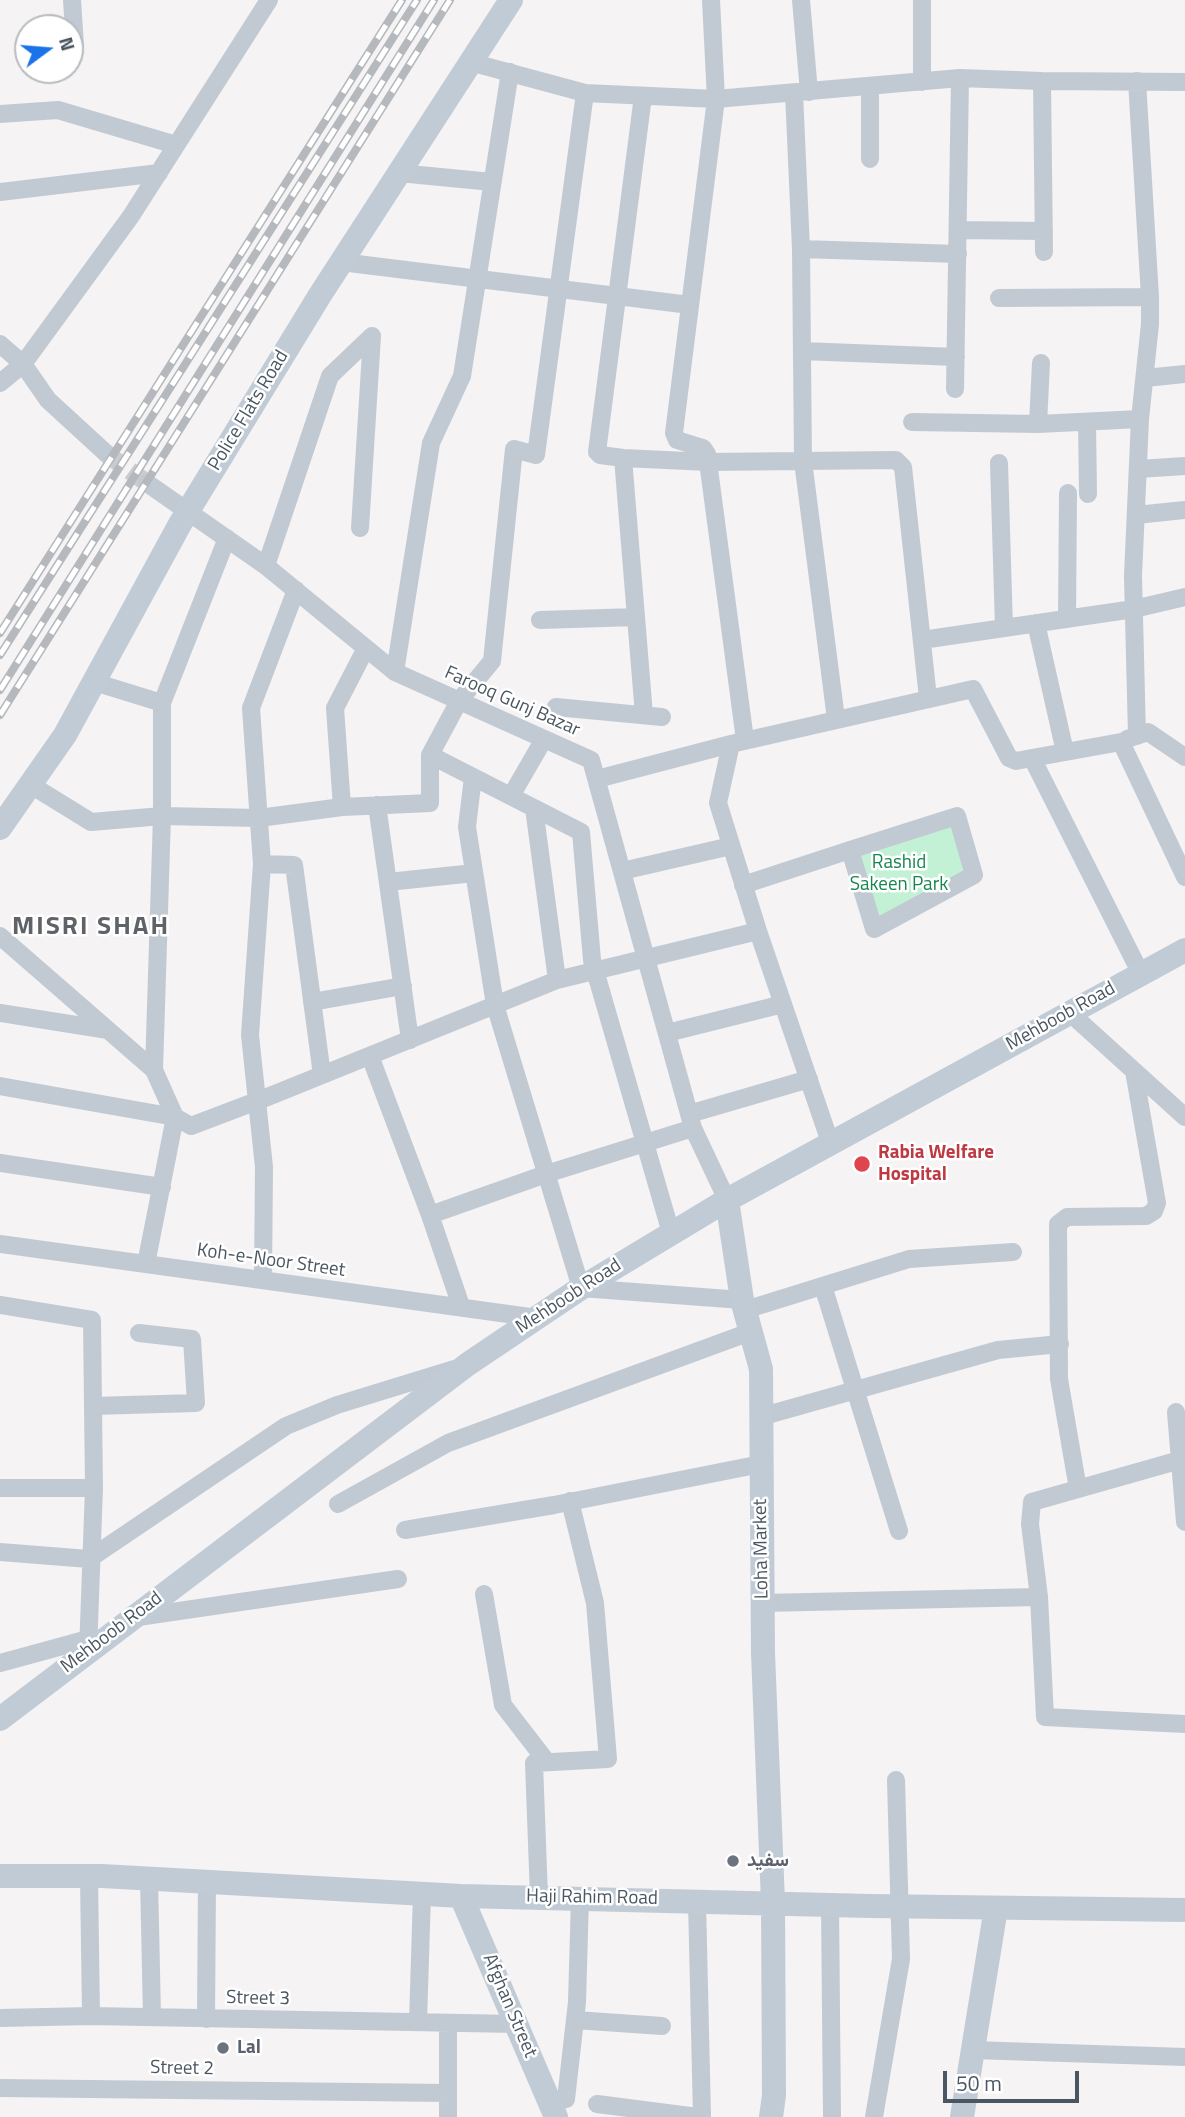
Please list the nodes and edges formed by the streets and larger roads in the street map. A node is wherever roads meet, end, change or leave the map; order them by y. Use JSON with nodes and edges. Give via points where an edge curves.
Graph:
{"nodes":[{"id":1,"x":269,"y":0,"type":"edge"},
{"id":2,"x":511,"y":0,"type":"edge"},
{"id":3,"x":711,"y":0,"type":"edge"},
{"id":4,"x":801,"y":0,"type":"edge"},
{"id":5,"x":922,"y":0,"type":"edge"},
{"id":6,"x":471,"y":62,"type":"junction"},
{"id":7,"x":510,"y":72,"type":"junction"},
{"id":8,"x":960,"y":78,"type":"junction"},
{"id":9,"x":1042,"y":81,"type":"junction"},
{"id":10,"x":1137,"y":81,"type":"junction"},
{"id":11,"x":922,"y":82,"type":"junction"},
{"id":12,"x":1185,"y":82,"type":"edge"},
{"id":13,"x":870,"y":86,"type":"junction"},
{"id":14,"x":802,"y":92,"type":"junction"},
{"id":15,"x":585,"y":93,"type":"junction"},
{"id":16,"x":643,"y":96,"type":"junction"},
{"id":17,"x":716,"y":99,"type":"junction"},
{"id":18,"x":0,"y":114,"type":"edge"},
{"id":19,"x":176,"y":145,"type":"junction"},
{"id":20,"x":870,"y":159,"type":"dead end"},
{"id":21,"x":159,"y":173,"type":"junction"},
{"id":22,"x":399,"y":173,"type":"junction"},
{"id":23,"x":492,"y":182,"type":"junction"},
{"id":24,"x":0,"y":192,"type":"edge"},
{"id":25,"x":958,"y":230,"type":"junction"},
{"id":26,"x":1044,"y":231,"type":"junction"},
{"id":27,"x":801,"y":249,"type":"junction"},
{"id":28,"x":1044,"y":251,"type":"dead end"},
{"id":29,"x":958,"y":254,"type":"junction"},
{"id":30,"x":341,"y":262,"type":"junction"},
{"id":31,"x":477,"y":279,"type":"junction"},
{"id":32,"x":558,"y":289,"type":"junction"},
{"id":33,"x":616,"y":296,"type":"junction"},
{"id":34,"x":1150,"y":297,"type":"junction"},
{"id":35,"x":999,"y":298,"type":"dead end"},
{"id":36,"x":690,"y":305,"type":"junction"},
{"id":37,"x":0,"y":344,"type":"edge"},
{"id":38,"x":802,"y":351,"type":"junction"},
{"id":39,"x":956,"y":357,"type":"junction"},
{"id":40,"x":1041,"y":363,"type":"dead end"},
{"id":41,"x":23,"y":365,"type":"junction"},
{"id":42,"x":1185,"y":374,"type":"edge"},
{"id":43,"x":1145,"y":377,"type":"junction"},
{"id":44,"x":0,"y":383,"type":"edge"},
{"id":45,"x":956,"y":389,"type":"dead end"},
{"id":46,"x":1140,"y":419,"type":"junction"},
{"id":47,"x":912,"y":422,"type":"dead end"},
{"id":48,"x":1087,"y":422,"type":"junction"},
{"id":49,"x":1038,"y":424,"type":"junction"},
{"id":50,"x":108,"y":456,"type":"tunnel mouth"},
{"id":51,"x":623,"y":458,"type":"junction"},
{"id":52,"x":803,"y":461,"type":"junction"},
{"id":53,"x":708,"y":463,"type":"junction"},
{"id":54,"x":999,"y":463,"type":"dead end"},
{"id":55,"x":1185,"y":466,"type":"edge"},
{"id":56,"x":1138,"y":469,"type":"junction"},
{"id":57,"x":147,"y":483,"type":"tunnel mouth"},
{"id":58,"x":1068,"y":493,"type":"dead end"},
{"id":59,"x":1088,"y":494,"type":"dead end"},
{"id":60,"x":1185,"y":510,"type":"edge"},
{"id":61,"x":187,"y":512,"type":"junction"},
{"id":62,"x":1136,"y":515,"type":"junction"},
{"id":63,"x":360,"y":528,"type":"dead end"},
{"id":64,"x":227,"y":538,"type":"junction"},
{"id":65,"x":266,"y":566,"type":"junction"},
{"id":66,"x":296,"y":590,"type":"junction"},
{"id":67,"x":1185,"y":597,"type":"edge"},
{"id":68,"x":1134,"y":609,"type":"junction"},
{"id":69,"x":636,"y":617,"type":"junction"},
{"id":70,"x":1067,"y":619,"type":"junction"},
{"id":71,"x":540,"y":620,"type":"dead end"},
{"id":72,"x":1037,"y":624,"type":"junction"},
{"id":73,"x":1004,"y":628,"type":"junction"},
{"id":74,"x":922,"y":640,"type":"junction"},
{"id":75,"x":365,"y":649,"type":"junction"},
{"id":76,"x":395,"y":672,"type":"junction"},
{"id":77,"x":94,"y":682,"type":"junction"},
{"id":78,"x":928,"y":698,"type":"junction"},
{"id":79,"x":459,"y":701,"type":"junction"},
{"id":80,"x":162,"y":703,"type":"junction"},
{"id":81,"x":556,"y":707,"type":"dead end"},
{"id":82,"x":836,"y":719,"type":"junction"},
{"id":83,"x":544,"y":739,"type":"junction"},
{"id":84,"x":1129,"y":739,"type":"junction"},
{"id":85,"x":738,"y":742,"type":"junction"},
{"id":86,"x":1066,"y":752,"type":"junction"},
{"id":87,"x":430,"y":755,"type":"junction"},
{"id":88,"x":1185,"y":757,"type":"edge"},
{"id":89,"x":1032,"y":758,"type":"junction"},
{"id":90,"x":473,"y":777,"type":"junction"},
{"id":91,"x":597,"y":779,"type":"junction"},
{"id":92,"x":31,"y":785,"type":"junction"},
{"id":93,"x":511,"y":796,"type":"junction"},
{"id":94,"x":377,"y":806,"type":"junction"},
{"id":95,"x":342,"y":807,"type":"junction"},
{"id":96,"x":534,"y":808,"type":"junction"},
{"id":97,"x":162,"y":816,"type":"junction"},
{"id":98,"x":258,"y":818,"type":"junction"},
{"id":99,"x":0,"y":828,"type":"edge"},
{"id":100,"x":731,"y":846,"type":"junction"},
{"id":101,"x":850,"y":850,"type":"junction"},
{"id":102,"x":262,"y":864,"type":"junction"},
{"id":103,"x":622,"y":871,"type":"junction"},
{"id":104,"x":474,"y":873,"type":"junction"},
{"id":105,"x":1185,"y":877,"type":"edge"},
{"id":106,"x":388,"y":881,"type":"junction"},
{"id":107,"x":743,"y":885,"type":"junction"},
{"id":108,"x":758,"y":931,"type":"junction"},
{"id":109,"x":0,"y":936,"type":"edge"},
{"id":110,"x":1185,"y":950,"type":"edge"},
{"id":111,"x":645,"y":959,"type":"junction"},
{"id":112,"x":595,"y":970,"type":"junction"},
{"id":113,"x":1141,"y":974,"type":"junction"},
{"id":114,"x":557,"y":980,"type":"junction"},
{"id":115,"x":403,"y":986,"type":"junction"},
{"id":116,"x":312,"y":1002,"type":"junction"},
{"id":117,"x":783,"y":1004,"type":"junction"},
{"id":118,"x":495,"y":1005,"type":"junction"},
{"id":119,"x":0,"y":1013,"type":"edge"},
{"id":120,"x":1069,"y":1013,"type":"junction"},
{"id":121,"x":108,"y":1030,"type":"junction"},
{"id":122,"x":667,"y":1033,"type":"junction"},
{"id":123,"x":410,"y":1040,"type":"junction"},
{"id":124,"x":370,"y":1056,"type":"junction"},
{"id":125,"x":154,"y":1070,"type":"junction"},
{"id":126,"x":1134,"y":1071,"type":"junction"},
{"id":127,"x":322,"y":1075,"type":"junction"},
{"id":128,"x":808,"y":1079,"type":"junction"},
{"id":129,"x":0,"y":1086,"type":"edge"},
{"id":130,"x":257,"y":1101,"type":"junction"},
{"id":131,"x":175,"y":1117,"type":"junction"},
{"id":132,"x":1185,"y":1117,"type":"edge"},
{"id":133,"x":691,"y":1121,"type":"junction"},
{"id":134,"x":831,"y":1142,"type":"junction"},
{"id":135,"x":645,"y":1143,"type":"junction"},
{"id":136,"x":0,"y":1163,"type":"edge"},
{"id":137,"x":546,"y":1174,"type":"junction"},
{"id":138,"x":162,"y":1187,"type":"junction"},
{"id":139,"x":727,"y":1200,"type":"junction"},
{"id":140,"x":430,"y":1215,"type":"junction"},
{"id":141,"x":671,"y":1233,"type":"junction"},
{"id":142,"x":0,"y":1244,"type":"edge"},
{"id":143,"x":1013,"y":1252,"type":"dead end"},
{"id":144,"x":146,"y":1264,"type":"junction"},
{"id":145,"x":263,"y":1280,"type":"junction"},
{"id":146,"x":823,"y":1286,"type":"junction"},
{"id":147,"x":581,"y":1288,"type":"junction"},
{"id":148,"x":0,"y":1304,"type":"edge"},
{"id":149,"x":461,"y":1306,"type":"junction"},
{"id":150,"x":745,"y":1314,"type":"junction"},
{"id":151,"x":537,"y":1318,"type":"junction"},
{"id":152,"x":139,"y":1333,"type":"dead end"},
{"id":153,"x":1060,"y":1344,"type":"junction"},
{"id":154,"x":468,"y":1364,"type":"junction"},
{"id":155,"x":855,"y":1390,"type":"junction"},
{"id":156,"x":93,"y":1406,"type":"junction"},
{"id":157,"x":1176,"y":1412,"type":"dead end"},
{"id":158,"x":760,"y":1417,"type":"junction"},
{"id":159,"x":1180,"y":1460,"type":"junction"},
{"id":160,"x":761,"y":1464,"type":"junction"},
{"id":161,"x":0,"y":1488,"type":"edge"},
{"id":162,"x":94,"y":1488,"type":"junction"},
{"id":163,"x":1078,"y":1489,"type":"junction"},
{"id":164,"x":570,"y":1502,"type":"junction"},
{"id":165,"x":338,"y":1504,"type":"dead end"},
{"id":166,"x":1185,"y":1522,"type":"edge"},
{"id":167,"x":405,"y":1530,"type":"dead end"},
{"id":168,"x":899,"y":1531,"type":"dead end"},
{"id":169,"x":0,"y":1552,"type":"edge"},
{"id":170,"x":89,"y":1559,"type":"junction"},
{"id":171,"x":398,"y":1579,"type":"dead end"},
{"id":172,"x":484,"y":1594,"type":"dead end"},
{"id":173,"x":1039,"y":1597,"type":"junction"},
{"id":174,"x":762,"y":1604,"type":"junction"},
{"id":175,"x":133,"y":1618,"type":"junction"},
{"id":176,"x":88,"y":1645,"type":"junction"},
{"id":177,"x":0,"y":1663,"type":"edge"},
{"id":178,"x":0,"y":1718,"type":"edge"},
{"id":179,"x":1185,"y":1724,"type":"edge"},
{"id":180,"x":547,"y":1762,"type":"junction"},
{"id":181,"x":896,"y":1780,"type":"dead end"},
{"id":182,"x":0,"y":1876,"type":"edge"},
{"id":183,"x":89,"y":1876,"type":"junction"},
{"id":184,"x":149,"y":1878,"type":"junction"},
{"id":185,"x":207,"y":1882,"type":"junction"},
{"id":186,"x":422,"y":1894,"type":"junction"},
{"id":187,"x":461,"y":1896,"type":"junction"},
{"id":188,"x":539,"y":1897,"type":"junction"},
{"id":189,"x":580,"y":1898,"type":"junction"},
{"id":190,"x":697,"y":1901,"type":"junction"},
{"id":191,"x":773,"y":1902,"type":"junction"},
{"id":192,"x":830,"y":1904,"type":"junction"},
{"id":193,"x":898,"y":1906,"type":"junction"},
{"id":194,"x":996,"y":1908,"type":"junction"},
{"id":195,"x":1185,"y":1910,"type":"edge"},
{"id":196,"x":91,"y":2016,"type":"junction"},
{"id":197,"x":152,"y":2017,"type":"junction"},
{"id":198,"x":0,"y":2018,"type":"edge"},
{"id":199,"x":206,"y":2019,"type":"junction"},
{"id":200,"x":575,"y":2020,"type":"junction"},
{"id":201,"x":418,"y":2022,"type":"junction"},
{"id":202,"x":448,"y":2023,"type":"junction"},
{"id":203,"x":516,"y":2024,"type":"junction"},
{"id":204,"x":662,"y":2026,"type":"dead end"},
{"id":205,"x":973,"y":2050,"type":"junction"},
{"id":206,"x":1185,"y":2057,"type":"edge"},
{"id":207,"x":0,"y":2088,"type":"edge"},
{"id":208,"x":448,"y":2093,"type":"junction"},
{"id":209,"x":597,"y":2104,"type":"dead end"},
{"id":210,"x":553,"y":2110,"type":"edge"},
{"id":211,"x":448,"y":2117,"type":"edge"},
{"id":212,"x":700,"y":2117,"type":"edge"},
{"id":213,"x":771,"y":2117,"type":"edge"},
{"id":214,"x":832,"y":2117,"type":"edge"},
{"id":215,"x":874,"y":2117,"type":"edge"},
{"id":216,"x":962,"y":2117,"type":"edge"}],
"edges":[{"from":1,"to":19,"type":"street"},
{"from":2,"to":6,"type":"street","name":"Police Flats Road"},
{"from":3,"to":17,"type":"street"},
{"from":4,"to":14,"type":"street"},
{"from":5,"to":11,"type":"street"},
{"from":6,"to":7,"type":"street"},
{"from":6,"to":22,"type":"street","name":"Police Flats Road"},
{"from":7,"to":15,"type":"street"},
{"from":7,"to":23,"type":"street"},
{"from":8,"to":9,"type":"street"},
{"from":8,"to":11,"type":"street"},
{"from":8,"to":25,"type":"street"},
{"from":9,"to":10,"type":"street"},
{"from":9,"to":26,"type":"street"},
{"from":10,"to":12,"type":"street"},
{"from":10,"to":34,"type":"street"},
{"from":11,"to":13,"type":"street"},
{"from":13,"to":14,"type":"street"},
{"from":13,"to":20,"type":"street"},
{"from":14,"to":17,"type":"street"},
{"from":14,"to":27,"type":"street"},
{"from":15,"to":16,"type":"street"},
{"from":15,"to":32,"type":"street"},
{"from":16,"to":17,"type":"street"},
{"from":16,"to":33,"type":"street"},
{"from":17,"to":36,"type":"street"},
{"from":18,"to":19,"type":"street","via":[[58,110]]},
{"from":19,"to":21,"type":"street"},
{"from":21,"to":24,"type":"street"},
{"from":21,"to":41,"type":"street"},
{"from":22,"to":23,"type":"street"},
{"from":22,"to":30,"type":"street","name":"Police Flats Road"},
{"from":23,"to":31,"type":"street"},
{"from":25,"to":26,"type":"street"},
{"from":25,"to":29,"type":"street"},
{"from":26,"to":28,"type":"street"},
{"from":27,"to":29,"type":"street"},
{"from":27,"to":38,"type":"street"},
{"from":29,"to":39,"type":"street"},
{"from":30,"to":31,"type":"street"},
{"from":30,"to":61,"type":"street","name":"Police Flats Road"},
{"from":31,"to":32,"type":"street"},
{"from":31,"to":76,"type":"street","via":[[462,376],[431,443]]},
{"from":32,"to":33,"type":"street"},
{"from":32,"to":79,"type":"street","via":[[536,455],[514,449],[492,662]]},
{"from":33,"to":36,"type":"street"},
{"from":33,"to":51,"type":"street","via":[[597,449],[600,455]]},
{"from":34,"to":35,"type":"street"},
{"from":34,"to":43,"type":"street"},
{"from":36,"to":53,"type":"street","via":[[675,437],[706,450]]},
{"from":37,"to":41,"type":"street"},
{"from":38,"to":39,"type":"street"},
{"from":38,"to":52,"type":"street"},
{"from":39,"to":45,"type":"street"},
{"from":40,"to":49,"type":"street"},
{"from":41,"to":44,"type":"street"},
{"from":41,"to":50,"type":"street","via":[[48,400]]},
{"from":42,"to":43,"type":"street"},
{"from":43,"to":46,"type":"street"},
{"from":46,"to":48,"type":"street"},
{"from":46,"to":56,"type":"street"},
{"from":47,"to":49,"type":"street"},
{"from":48,"to":49,"type":"street"},
{"from":48,"to":59,"type":"street"},
{"from":51,"to":53,"type":"street"},
{"from":51,"to":69,"type":"street"},
{"from":52,"to":53,"type":"street"},
{"from":52,"to":74,"type":"street","via":[[890,458],[903,467]]},
{"from":52,"to":82,"type":"street"},
{"from":53,"to":85,"type":"street"},
{"from":54,"to":73,"type":"street"},
{"from":55,"to":56,"type":"street"},
{"from":56,"to":62,"type":"street"},
{"from":57,"to":61,"type":"street","name":"Farooq Gunj Bazar"},
{"from":58,"to":70,"type":"street"},
{"from":60,"to":62,"type":"street"},
{"from":61,"to":64,"type":"street","name":"Farooq Gunj Bazar"},
{"from":61,"to":77,"type":"street","name":"Police Flats Road"},
{"from":62,"to":68,"type":"street"},
{"from":63,"to":65,"type":"street","via":[[372,336],[330,376]]},
{"from":64,"to":65,"type":"street","name":"Farooq Gunj Bazar"},
{"from":64,"to":80,"type":"street"},
{"from":65,"to":66,"type":"street","name":"Farooq Gunj Bazar"},
{"from":66,"to":75,"type":"street","name":"Farooq Gunj Bazar"},
{"from":66,"to":98,"type":"street","via":[[251,708]]},
{"from":67,"to":68,"type":"street"},
{"from":68,"to":70,"type":"street"},
{"from":68,"to":84,"type":"street"},
{"from":69,"to":71,"type":"street"},
{"from":69,"to":81,"type":"street","via":[[653,716]]},
{"from":70,"to":72,"type":"street"},
{"from":72,"to":73,"type":"street"},
{"from":72,"to":86,"type":"street"},
{"from":73,"to":74,"type":"street"},
{"from":74,"to":78,"type":"street"},
{"from":75,"to":76,"type":"street","name":"Farooq Gunj Bazar"},
{"from":75,"to":95,"type":"street","via":[[335,708]]},
{"from":76,"to":79,"type":"street","name":"Farooq Gunj Bazar"},
{"from":77,"to":80,"type":"street"},
{"from":77,"to":92,"type":"street","name":"Police Flats Road"},
{"from":78,"to":82,"type":"street"},
{"from":78,"to":89,"type":"street","via":[[973,689],[1009,758]]},
{"from":79,"to":83,"type":"street","name":"Farooq Gunj Bazar"},
{"from":79,"to":87,"type":"street"},
{"from":80,"to":97,"type":"street"},
{"from":82,"to":85,"type":"street"},
{"from":83,"to":91,"type":"street","name":"Farooq Gunj Bazar","via":[[591,760]]},
{"from":83,"to":93,"type":"street"},
{"from":84,"to":86,"type":"street"},
{"from":84,"to":88,"type":"street","via":[[1148,732]]},
{"from":84,"to":105,"type":"street"},
{"from":85,"to":91,"type":"street"},
{"from":85,"to":100,"type":"street","via":[[718,803]]},
{"from":86,"to":89,"type":"street"},
{"from":87,"to":90,"type":"street"},
{"from":87,"to":94,"type":"street","via":[[430,803]]},
{"from":89,"to":113,"type":"street"},
{"from":90,"to":93,"type":"street"},
{"from":90,"to":104,"type":"street","via":[[467,827]]},
{"from":91,"to":103,"type":"street","name":"Farooq Gunj Bazar"},
{"from":92,"to":97,"type":"street","via":[[91,822]]},
{"from":92,"to":99,"type":"street","name":"Police Flats Road"},
{"from":93,"to":96,"type":"street"},
{"from":94,"to":95,"type":"street"},
{"from":94,"to":106,"type":"street"},
{"from":95,"to":98,"type":"street"},
{"from":96,"to":112,"type":"street","via":[[581,832]]},
{"from":96,"to":114,"type":"street"},
{"from":97,"to":98,"type":"street"},
{"from":97,"to":125,"type":"street"},
{"from":98,"to":102,"type":"street"},
{"from":100,"to":103,"type":"street"},
{"from":100,"to":107,"type":"street"},
{"from":101,"to":101,"type":"street","via":[[957,816],[974,875],[874,929]]},
{"from":101,"to":107,"type":"street"},
{"from":102,"to":116,"type":"street","via":[[294,865]]},
{"from":102,"to":130,"type":"street","via":[[250,1035]]},
{"from":103,"to":111,"type":"street","name":"Farooq Gunj Bazar"},
{"from":104,"to":106,"type":"street"},
{"from":104,"to":118,"type":"street"},
{"from":106,"to":115,"type":"street"},
{"from":107,"to":108,"type":"street"},
{"from":108,"to":111,"type":"street"},
{"from":108,"to":117,"type":"street"},
{"from":109,"to":121,"type":"street"},
{"from":110,"to":113,"type":"street","name":"Mehboob Road"},
{"from":111,"to":112,"type":"street"},
{"from":111,"to":122,"type":"street","name":"Farooq Gunj Bazar"},
{"from":112,"to":114,"type":"street"},
{"from":112,"to":135,"type":"street"},
{"from":113,"to":120,"type":"street","name":"Mehboob Road"},
{"from":114,"to":118,"type":"street"},
{"from":115,"to":116,"type":"street"},
{"from":115,"to":123,"type":"street"},
{"from":116,"to":127,"type":"street"},
{"from":117,"to":122,"type":"street"},
{"from":117,"to":128,"type":"street"},
{"from":118,"to":123,"type":"street"},
{"from":118,"to":137,"type":"street"},
{"from":119,"to":121,"type":"street"},
{"from":120,"to":126,"type":"street"},
{"from":120,"to":134,"type":"street","name":"Mehboob Road"},
{"from":121,"to":125,"type":"street"},
{"from":122,"to":133,"type":"street","name":"Farooq Gunj Bazar"},
{"from":123,"to":124,"type":"street"},
{"from":124,"to":127,"type":"street"},
{"from":124,"to":140,"type":"street"},
{"from":125,"to":131,"type":"street"},
{"from":126,"to":132,"type":"street"},
{"from":126,"to":153,"type":"street","via":[[1157,1203],[1146,1216],[1061,1219]]},
{"from":127,"to":130,"type":"street"},
{"from":128,"to":133,"type":"street"},
{"from":128,"to":134,"type":"street"},
{"from":129,"to":131,"type":"street"},
{"from":130,"to":131,"type":"street","via":[[191,1126]]},
{"from":130,"to":145,"type":"street","via":[[264,1167]]},
{"from":131,"to":138,"type":"street"},
{"from":133,"to":135,"type":"street"},
{"from":133,"to":139,"type":"street","name":"Farooq Gunj Bazar"},
{"from":134,"to":139,"type":"street","name":"Mehboob Road"},
{"from":135,"to":137,"type":"street"},
{"from":135,"to":141,"type":"street"},
{"from":136,"to":138,"type":"street"},
{"from":137,"to":140,"type":"street"},
{"from":137,"to":147,"type":"street"},
{"from":138,"to":144,"type":"street"},
{"from":139,"to":141,"type":"street","name":"Mehboob Road"},
{"from":139,"to":150,"type":"street","name":"Loha Market"},
{"from":140,"to":149,"type":"street"},
{"from":141,"to":147,"type":"street","name":"Mehboob Road"},
{"from":142,"to":144,"type":"street","name":"Koh-e-Noor Street"},
{"from":143,"to":146,"type":"street","via":[[909,1259]]},
{"from":144,"to":145,"type":"street","name":"Koh-e-Noor Street"},
{"from":145,"to":149,"type":"street","name":"Koh-e-Noor Street"},
{"from":146,"to":150,"type":"street"},
{"from":146,"to":155,"type":"street"},
{"from":147,"to":150,"type":"street"},
{"from":147,"to":151,"type":"street","name":"Mehboob Road"},
{"from":148,"to":156,"type":"street","via":[[92,1320]]},
{"from":149,"to":151,"type":"street","name":"Koh-e-Noor Street"},
{"from":150,"to":158,"type":"street","name":"Loha Market","via":[[761,1368]]},
{"from":150,"to":165,"type":"street","via":[[448,1443]]},
{"from":151,"to":154,"type":"street","name":"Mehboob Road"},
{"from":152,"to":156,"type":"street","via":[[192,1339],[196,1403]]},
{"from":153,"to":155,"type":"street","via":[[998,1350]]},
{"from":153,"to":163,"type":"street","via":[[1059,1379]]},
{"from":154,"to":170,"type":"street","via":[[286,1426]]},
{"from":154,"to":175,"type":"street","name":"Mehboob Road"},
{"from":155,"to":158,"type":"street"},
{"from":155,"to":168,"type":"street"},
{"from":156,"to":162,"type":"street"},
{"from":157,"to":159,"type":"street"},
{"from":158,"to":160,"type":"street","name":"Loha Market"},
{"from":159,"to":163,"type":"street"},
{"from":159,"to":166,"type":"street"},
{"from":160,"to":164,"type":"street"},
{"from":160,"to":174,"type":"street","name":"Loha Market"},
{"from":161,"to":162,"type":"street"},
{"from":162,"to":170,"type":"street"},
{"from":163,"to":173,"type":"street","via":[[1032,1502],[1030,1524]]},
{"from":164,"to":167,"type":"street"},
{"from":164,"to":180,"type":"street","via":[[595,1604],[608,1759]]},
{"from":169,"to":170,"type":"street"},
{"from":170,"to":176,"type":"street"},
{"from":171,"to":175,"type":"street"},
{"from":172,"to":180,"type":"street","via":[[503,1705]]},
{"from":173,"to":174,"type":"street"},
{"from":173,"to":179,"type":"street","via":[[1045,1717]]},
{"from":174,"to":191,"type":"street","name":"Loha Market"},
{"from":175,"to":176,"type":"street","name":"Mehboob Road"},
{"from":176,"to":177,"type":"street"},
{"from":176,"to":178,"type":"street","name":"Mehboob Road"},
{"from":180,"to":188,"type":"street","via":[[534,1763]]},
{"from":181,"to":193,"type":"street"},
{"from":182,"to":183,"type":"street","name":"Haji Rahim Road"},
{"from":183,"to":184,"type":"street","name":"Haji Rahim Road"},
{"from":183,"to":196,"type":"street"},
{"from":184,"to":185,"type":"street","name":"Haji Rahim Road"},
{"from":184,"to":197,"type":"street"},
{"from":185,"to":186,"type":"street","name":"Haji Rahim Road"},
{"from":185,"to":199,"type":"street"},
{"from":186,"to":187,"type":"street","name":"Haji Rahim Road"},
{"from":186,"to":201,"type":"street"},
{"from":187,"to":188,"type":"street","name":"Haji Rahim Road"},
{"from":187,"to":203,"type":"street","name":"Afghan Street"},
{"from":188,"to":189,"type":"street","name":"Haji Rahim Road"},
{"from":189,"to":190,"type":"street","name":"Haji Rahim Road"},
{"from":189,"to":200,"type":"street"},
{"from":190,"to":191,"type":"street","name":"Haji Rahim Road"},
{"from":190,"to":212,"type":"street"},
{"from":191,"to":192,"type":"street","name":"Haji Rahim Road"},
{"from":191,"to":213,"type":"street","name":"Loha Market"},
{"from":192,"to":193,"type":"street","name":"Haji Rahim Road"},
{"from":192,"to":214,"type":"street"},
{"from":193,"to":194,"type":"street","name":"Haji Rahim Road"},
{"from":193,"to":215,"type":"street","via":[[901,1959]]},
{"from":194,"to":195,"type":"street","name":"Haji Rahim Road"},
{"from":194,"to":205,"type":"street"},
{"from":196,"to":197,"type":"street","name":"Street 3"},
{"from":196,"to":198,"type":"street","name":"Street 3"},
{"from":197,"to":199,"type":"street","name":"Street 3"},
{"from":199,"to":201,"type":"street","name":"Street 3"},
{"from":200,"to":204,"type":"street"},
{"from":200,"to":210,"type":"street","via":[[566,2099]]},
{"from":201,"to":202,"type":"street","name":"Street 3"},
{"from":202,"to":203,"type":"street","name":"Street 3"},
{"from":202,"to":208,"type":"street"},
{"from":203,"to":210,"type":"street","name":"Afghan Street"},
{"from":205,"to":206,"type":"street"},
{"from":205,"to":216,"type":"street"},
{"from":207,"to":208,"type":"street","name":"Street 2"},
{"from":208,"to":211,"type":"street"},
{"from":209,"to":212,"type":"street"}]}
